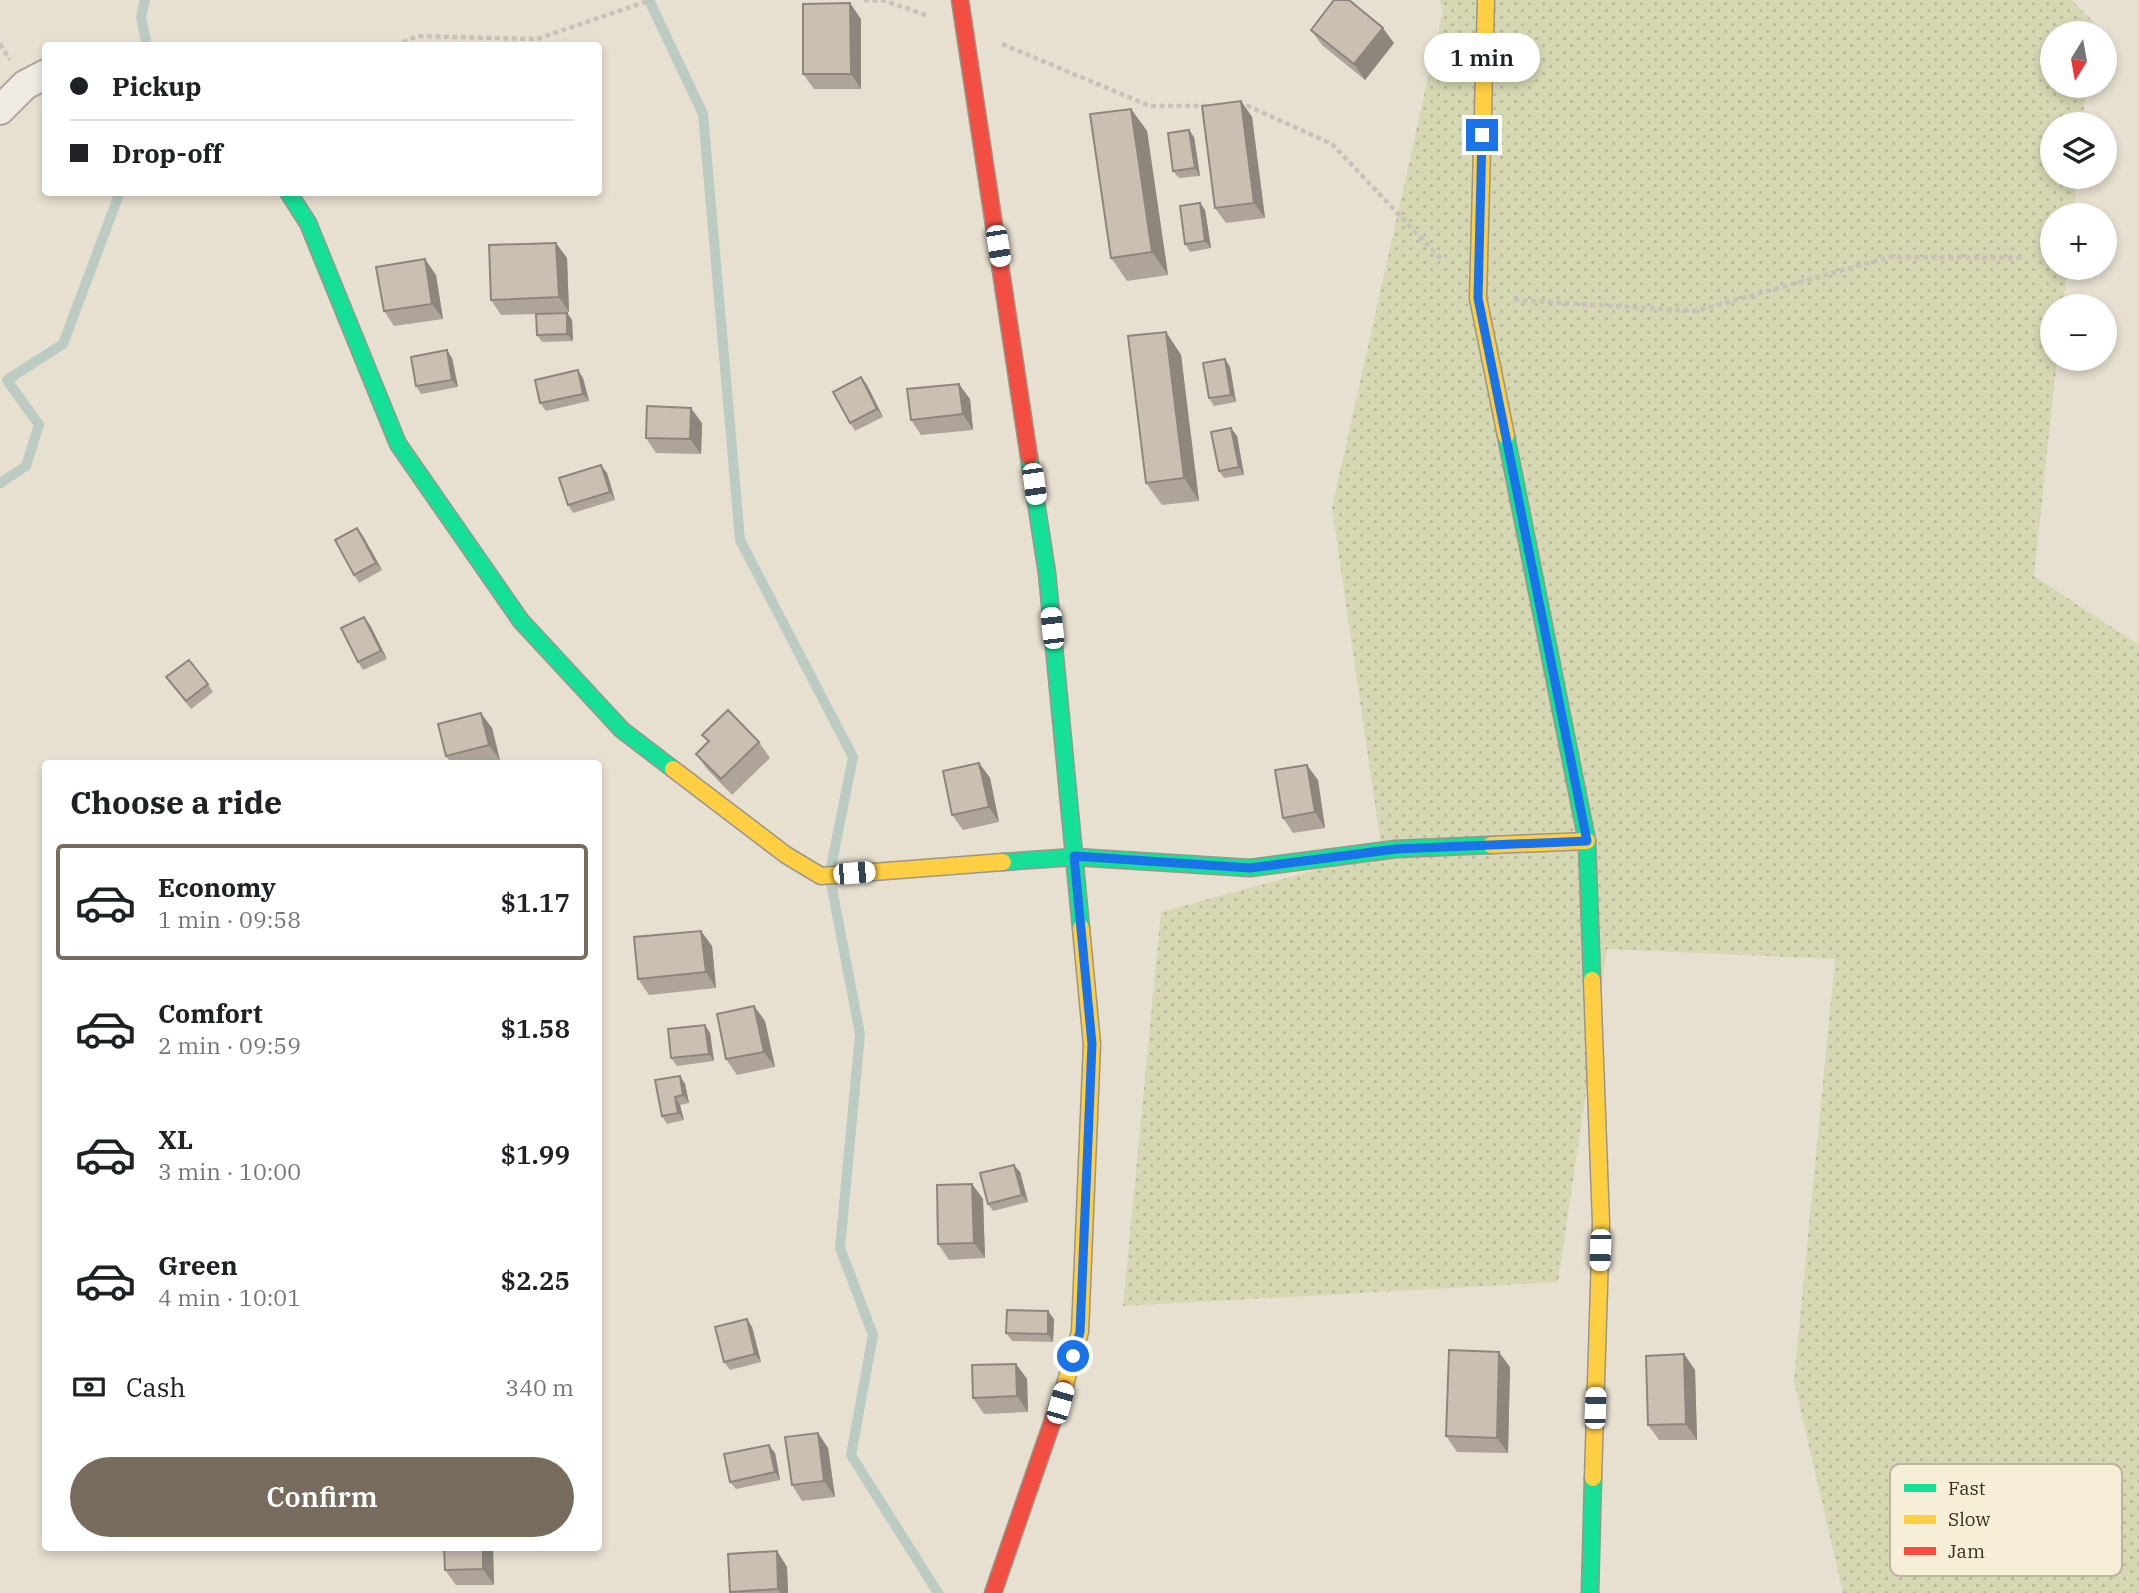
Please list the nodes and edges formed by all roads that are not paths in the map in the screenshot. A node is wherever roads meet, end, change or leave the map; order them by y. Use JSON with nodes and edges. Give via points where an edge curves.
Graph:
{"nodes":[{"id":1,"x":960,"y":0,"type":"edge"},
{"id":2,"x":1486,"y":0,"type":"edge"},
{"id":3,"x":42,"y":76,"type":"edge"},
{"id":4,"x":0,"y":110,"type":"edge"},
{"id":5,"x":291,"y":196,"type":"edge"},
{"id":6,"x":1587,"y":841,"type":"junction"},
{"id":7,"x":1074,"y":856,"type":"junction"},
{"id":8,"x":993,"y":1593,"type":"edge"},
{"id":9,"x":1590,"y":1593,"type":"edge"}],
"edges":[{"from":1,"to":7,"type":"street","via":[[1045,561]]},
{"from":2,"to":6,"type":"street","via":[[1478,298]]},
{"from":3,"to":4,"type":"street","via":[[25,85]]},
{"from":5,"to":7,"type":"street","via":[[308,223],[398,444],[521,621],[622,730],[786,855],[821,876]]},
{"from":6,"to":7,"type":"street","via":[[1396,849],[1250,868]]},
{"from":6,"to":9,"type":"street","via":[[1601,1223]]},
{"from":7,"to":8,"type":"street","via":[[1092,1044],[1080,1332],[1053,1427]]}]}
